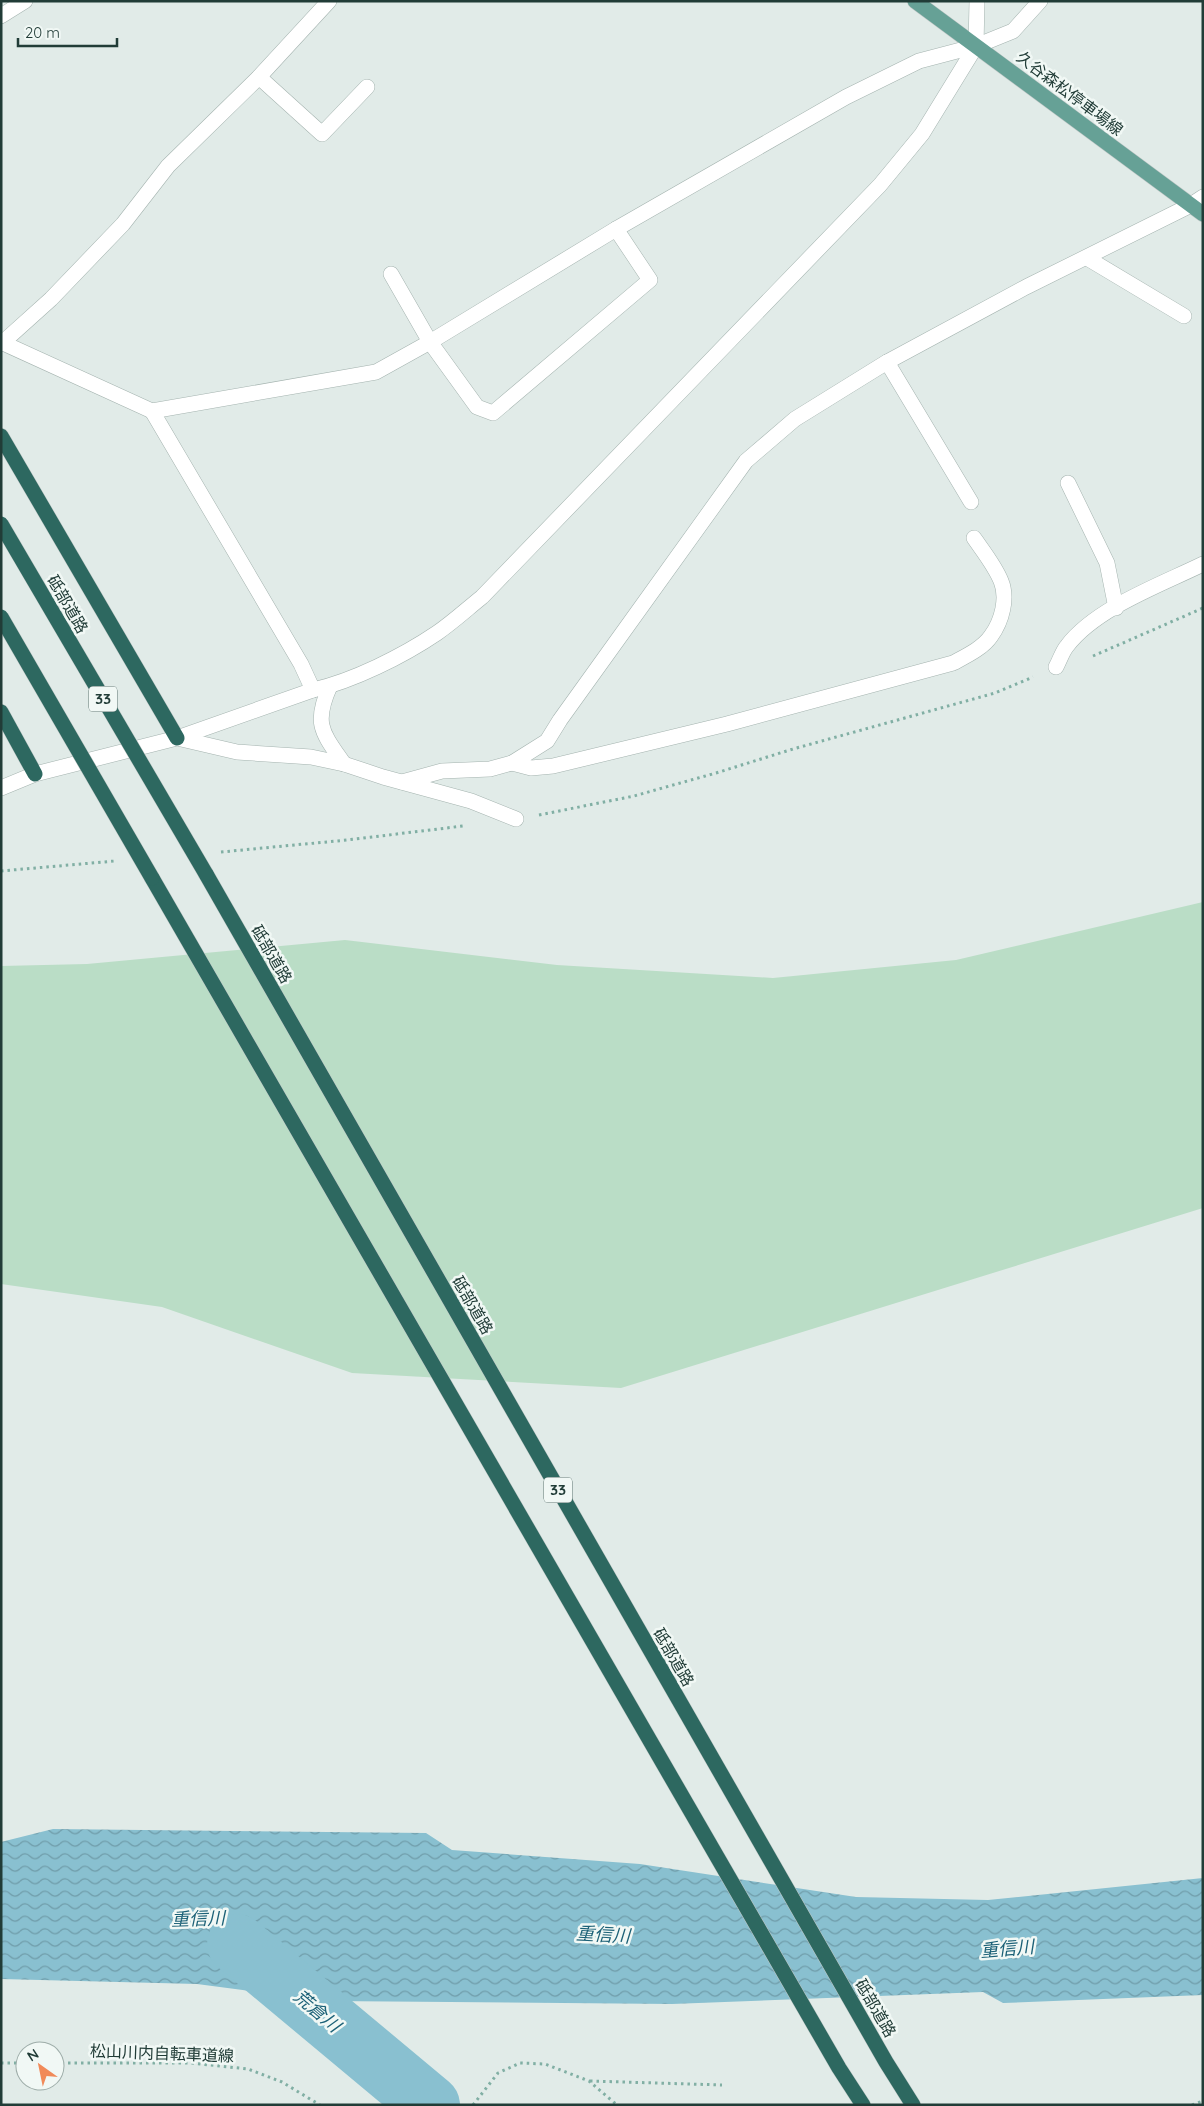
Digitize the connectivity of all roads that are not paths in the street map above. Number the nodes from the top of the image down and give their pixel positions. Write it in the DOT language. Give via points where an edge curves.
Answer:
graph roads {
  1 [pos="25,1"];
  2 [pos="328,1"];
  3 [pos="915,1"];
  4 [pos="977,1"];
  5 [pos="1040,1"];
  6 [pos="1,16"];
  7 [pos="976,46"];
  8 [pos="259,77"];
  9 [pos="367,87"];
  10 [pos="1199,205"];
  11 [pos="616,229"];
  12 [pos="1086,258"];
  13 [pos="390,274"];
  14 [pos="1184,316"];
  15 [pos="430,342"];
  16 [pos="2,343"];
  17 [pos="886,362"];
  18 [pos="152,411"];
  19 [pos="1,436"];
  20 [pos="1068,483"];
  21 [pos="971,502"];
  22 [pos="1,524"];
  23 [pos="974,538"];
  24 [pos="1203,564"];
  25 [pos="1116,608"];
  26 [pos="1,617"];
  27 [pos="1056,667"];
  28 [pos="330,686"];
  29 [pos="313,690"];
  30 [pos="1,712"];
  31 [pos="177,738"];
  32 [pos="512,763"];
  33 [pos="344,764"];
  34 [pos="35,774"];
  35 [pos="402,782"];
  36 [pos="1,788"];
  37 [pos="516,819"];
  38 [pos="839,2068"];
  39 [pos="855,2105"];
  40 [pos="863,2105"];
  41 [pos="913,2105"];
  1 -- 6 [label="street"];
  2 -- 8 [label="street"];
  3 -- 7 [label="main road, 久谷森松停車場線"];
  4 -- 7 [label="street"];
  5 -- 7 [label="street" via="1013,31"];
  7 -- 10 [label="main road, 久谷森松停車場線"];
  7 -- 11 [label="street" via="919,61 871,85"];
  7 -- 28 [label="street" via="922,134 880,185 482,597 438,633 373,669"];
  8 -- 9 [label="street" via="322,134"];
  8 -- 16 [label="street" via="168,166 123,224 52,299"];
  10 -- 12 [label="street"];
  11 -- 15 [label="street"];
  11 -- 15 [label="street" via="650,280 493,413 477,407"];
  12 -- 14 [label="street"];
  12 -- 17 [label="street"];
  13 -- 15 [label="street"];
  15 -- 18 [label="street" via="376,372"];
  16 -- 18 [label="street"];
  17 -- 21 [label="street"];
  17 -- 32 [label="street" via="795,418 746,461 547,740"];
  18 -- 29 [label="street" via="301,664"];
  19 -- 31 [label="highway"];
  20 -- 25 [label="street" via="1107,563"];
  22 -- 41 [label="highway, 砥部道路 / 33, bridge" via="206,874"];
  23 -- 32 [label="street" via="1001,580 1006,596 991,637 953,663 727,724 553,766 531,768"];
  24 -- 25 [label="street"];
  25 -- 27 [label="street" via="1080,632"];
  26 -- 38 [label="highway, bridge"];
  28 -- 29 [label="street"];
  28 -- 33 [label="street" via="320,717 322,730"];
  29 -- 31 [label="street"];
  30 -- 34 [label="highway"];
  31 -- 33 [label="street" via="237,752 311,757"];
  31 -- 34 [label="street"];
  32 -- 35 [label="street" via="490,769 442,772"];
  33 -- 35 [label="street"];
  34 -- 36 [label="street"];
  35 -- 37 [label="street" via="471,801"];
  38 -- 39 [label="highway"];
  38 -- 40 [label="highway"];
}
